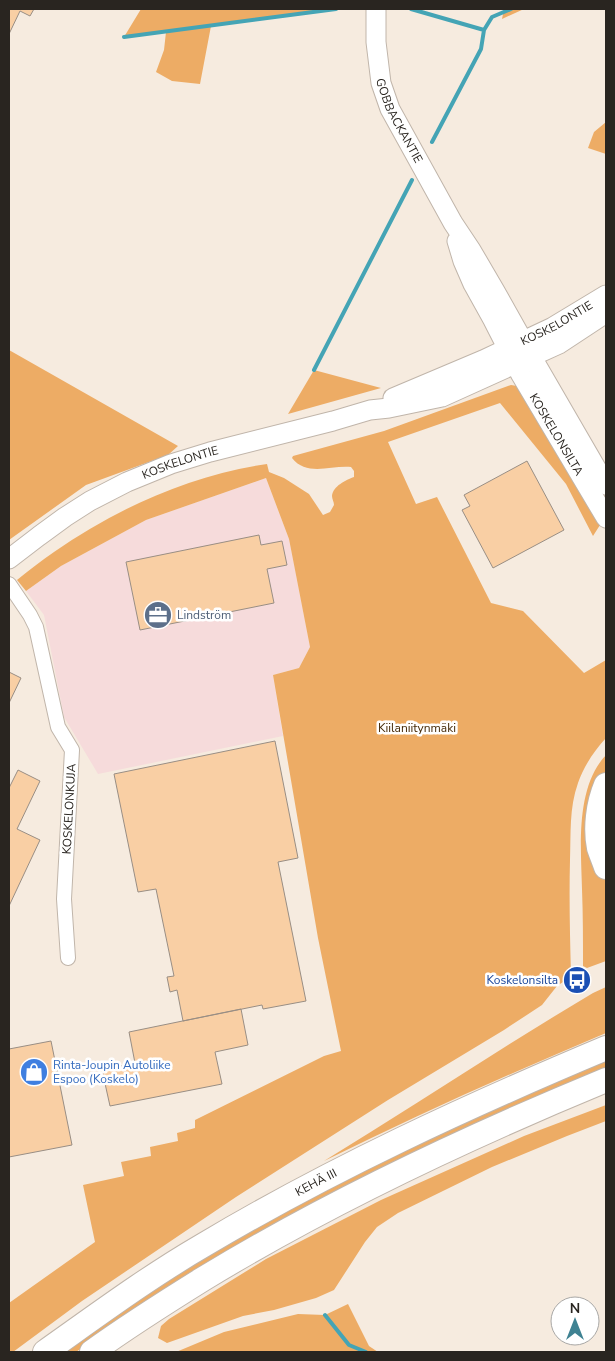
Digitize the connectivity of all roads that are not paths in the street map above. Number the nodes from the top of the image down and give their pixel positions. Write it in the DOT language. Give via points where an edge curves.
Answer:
graph roads {
  1 [pos="376,9"];
  2 [pos="606,296"];
  3 [pos="606,313"];
  4 [pos="520,353"];
  5 [pos="606,485"];
  6 [pos="606,518"];
  7 [pos="9,559"];
  8 [pos="9,584"];
  9 [pos="606,785"];
  10 [pos="606,867"];
  11 [pos="68,958"];
  12 [pos="606,1048"];
  13 [pos="606,1080"];
  14 [pos="45,1352"];
  15 [pos="92,1352"];
  1 -- 4 [label="main road, GOBBACKANTIE" via="381,83 390,109 471,250"];
  2 -- 4 [label="main road, KOSKELONTIE" via="552,327"];
  3 -- 4 [label="main road" via="558,344"];
  4 -- 5 [label="main road, KOSKELONSILTA"];
  4 -- 6 [label="main road, KOSKELONSILTA"];
  4 -- 7 [label="main road, KOSKELONTIE" via="474,364 370,410 171,464 90,501"];
  8 -- 11 [label="street, KOSKELONKUJA" via="36,627 58,727 72,750 64,899"];
  9 -- 10 [label="highway" via="600,802 598,826 599,847"];
  12 -- 14 [label="highway, KEHÄ III" via="437,1122 303,1188 201,1246"];
  13 -- 15 [label="highway" via="383,1180 308,1219 172,1298"];
}
